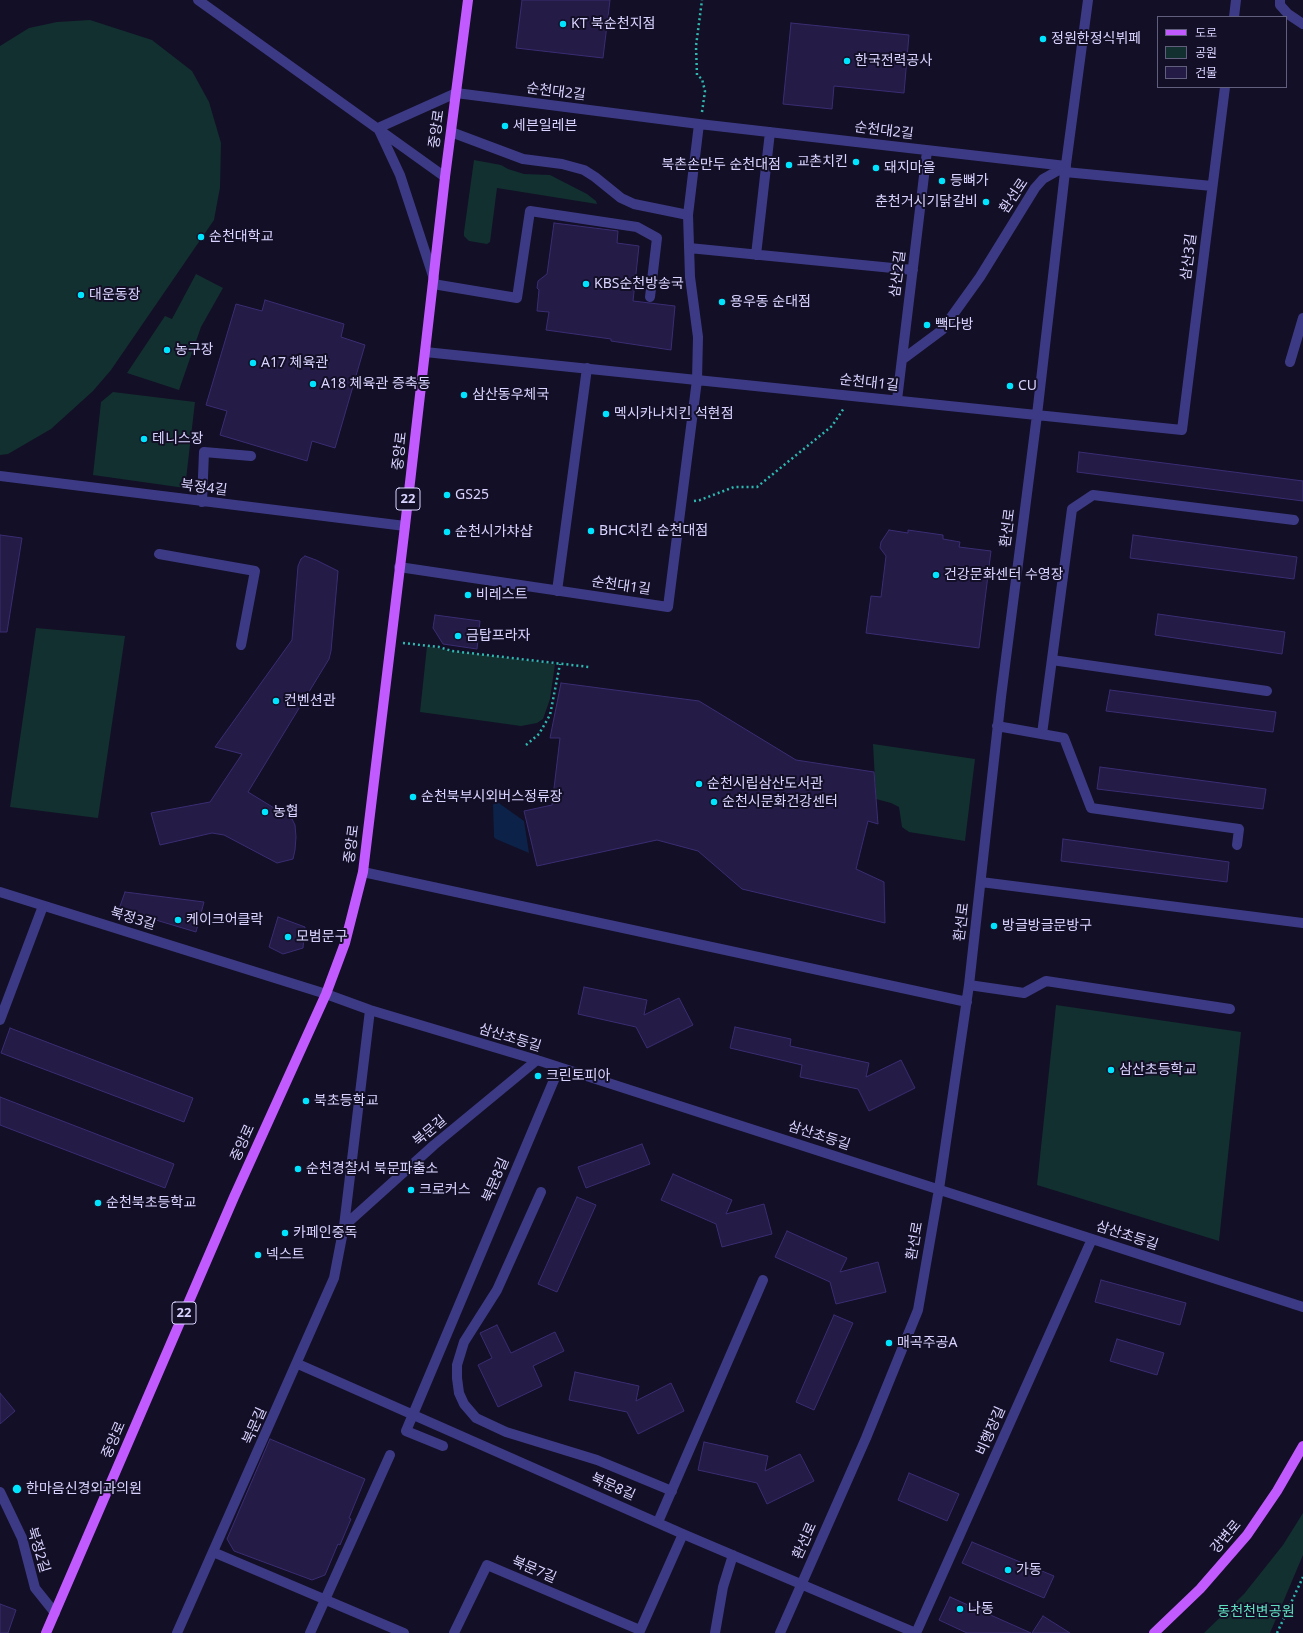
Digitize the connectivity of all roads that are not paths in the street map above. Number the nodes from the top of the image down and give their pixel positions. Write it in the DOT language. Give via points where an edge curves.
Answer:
graph roads {
  1 [pos="198,0"];
  2 [pos="468,0"];
  3 [pos="1088,0"];
  4 [pos="1236,0"];
  5 [pos="1280,0"];
  6 [pos="1234,16"];
  7 [pos="1303,24"];
  8 [pos="1225,88"];
  9 [pos="456,94"];
  10 [pos="699,124"];
  11 [pos="378,128"];
  12 [pos="451,132"];
  13 [pos="770,132"];
  14 [pos="927,151"];
  15 [pos="1066,169"];
  16 [pos="445,177"];
  17 [pos="1212,186"];
  18 [pos="688,215"];
  19 [pos="689,248"];
  20 [pos="756,255"];
  21 [pos="913,270"];
  22 [pos="434,281"];
  23 [pos="650,297"];
  24 [pos="1303,318"];
  25 [pos="425,352"];
  26 [pos="903,359"];
  27 [pos="1290,362"];
  28 [pos="586,368"];
  29 [pos="697,380"];
  30 [pos="897,400"];
  31 [pos="1037,415"];
  32 [pos="251,456"];
  33 [pos="0,476"];
  34 [pos="202,502"];
  35 [pos="1294,520"];
  36 [pos="405,526"];
  37 [pos="159,554"];
  38 [pos="399,567"];
  39 [pos="557,591"];
  40 [pos="241,645"];
  41 [pos="1052,660"];
  42 [pos="1267,691"];
  43 [pos="997,726"];
  44 [pos="1042,734"];
  45 [pos="1237,845"];
  46 [pos="363,872"];
  47 [pos="981,882"];
  48 [pos="0,892"];
  49 [pos="42,906"];
  50 [pos="1303,923"];
  51 [pos="969,985"];
  52 [pos="326,994"];
  53 [pos="966,1002"];
  54 [pos="1230,1009"];
  55 [pos="370,1010"];
  56 [pos="0,1020"];
  57 [pos="537,1060"];
  58 [pos="559,1068"];
  59 [pos="939,1189"];
  60 [pos="541,1192"];
  61 [pos="344,1226"];
  62 [pos="1092,1239"];
  63 [pos="763,1280"];
  64 [pos="1303,1307"];
  65 [pos="298,1364"];
  66 [pos="414,1414"];
  67 [pos="443,1446"];
  68 [pos="1302,1450"];
  69 [pos="390,1455"];
  70 [pos="672,1490"];
  71 [pos="0,1492"];
  72 [pos="658,1522"];
  73 [pos="684,1534"];
  74 [pos="213,1552"];
  75 [pos="733,1555"];
  76 [pos="801,1584"];
  77 [pos="325,1599"];
  78 [pos="55,1613"];
  79 [pos="639,1632"];
  80 [pos="46,1633"];
  81 [pos="178,1633"];
  82 [pos="310,1633"];
  83 [pos="404,1633"];
  84 [pos="454,1633"];
  85 [pos="715,1633"];
  86 [pos="780,1633"];
  87 [pos="916,1633"];
  88 [pos="1154,1633"];
  1 -- 11 [label="street"];
  2 -- 9 [label="main road, 중앙로 / 22"];
  3 -- 15 [label="street, 환선로"];
  4 -- 6 [label="street"];
  5 -- 7 [label="street" via="1280,5 1288,14"];
  8 -- 17 [label="street, 삼산3길"];
  9 -- 10 [label="street, 순천대2길"];
  9 -- 11 [label="street"];
  9 -- 12 [label="main road, 중앙로 / 22"];
  10 -- 13 [label="street, 순천대2길"];
  10 -- 18 [label="street"];
  11 -- 16 [label="street"];
  11 -- 22 [label="street" via="400,175"];
  12 -- 16 [label="main road, 중앙로 / 22"];
  12 -- 18 [label="street" via="523,159 562,164 584,170 621,198 634,204"];
  13 -- 14 [label="street, 순천대2길"];
  13 -- 20 [label="street"];
  14 -- 15 [label="street, 순천대2길"];
  14 -- 21 [label="street, 삼산2길"];
  15 -- 17 [label="street"];
  15 -- 26 [label="street, 환선로" via="1043,179 1035,188 980,277 942,330"];
  15 -- 31 [label="street, 환선로"];
  16 -- 22 [label="main road, 중앙로 / 22"];
  17 -- 31 [label="street, 삼산3길" via="1182,430"];
  18 -- 19 [label="street"];
  19 -- 20 [label="street"];
  19 -- 29 [label="street" via="698,337"];
  20 -- 21 [label="street"];
  21 -- 26 [label="street, 삼산2길"];
  22 -- 23 [label="street" via="517,298 530,211 637,227 657,238"];
  22 -- 25 [label="main road, 중앙로 / 22"];
  24 -- 27 [label="street"];
  25 -- 28 [label="street, 순천대1길"];
  25 -- 36 [label="main road, 중앙로 / 22"];
  26 -- 30 [label="street, 삼산2길"];
  28 -- 29 [label="street, 순천대1길"];
  28 -- 39 [label="street"];
  29 -- 30 [label="street, 순천대1길"];
  29 -- 39 [label="street, 순천대1길" via="668,607"];
  30 -- 31 [label="street, 순천대1길"];
  31 -- 43 [label="street, 환선로"];
  32 -- 34 [label="street" via="204,452"];
  33 -- 34 [label="street, 북정4길"];
  34 -- 36 [label="street, 북정4길"];
  35 -- 41 [label="street" via="1093,495 1072,509"];
  36 -- 38 [label="main road, 중앙로 / 22"];
  37 -- 40 [label="street" via="255,571"];
  38 -- 39 [label="street, 순천대1길"];
  38 -- 46 [label="main road, 중앙로 / 22"];
  41 -- 42 [label="street"];
  41 -- 44 [label="street"];
  43 -- 44 [label="street"];
  43 -- 47 [label="street, 환선로"];
  44 -- 45 [label="street" via="1064,738 1091,808 1239,829"];
  46 -- 52 [label="main road, 중앙로 / 22" via="345,943"];
  46 -- 53 [label="street"];
  47 -- 50 [label="street"];
  47 -- 51 [label="street, 환선로"];
  48 -- 49 [label="street, 북정3길"];
  49 -- 52 [label="street, 북정3길"];
  49 -- 56 [label="street"];
  51 -- 53 [label="street, 환선로"];
  51 -- 54 [label="street" via="1024,993 1046,981"];
  52 -- 55 [label="street, 삼산초등길"];
  52 -- 78 [label="main road, 중앙로 / 22" via="234,1197"];
  53 -- 59 [label="street, 환선로"];
  55 -- 57 [label="street, 삼산초등길"];
  55 -- 61 [label="street, 북문길"];
  57 -- 58 [label="street, 삼산초등길"];
  57 -- 61 [label="street, 북문길" via="434,1145"];
  58 -- 59 [label="street, 삼산초등길"];
  58 -- 66 [label="street, 북문8길"];
  59 -- 62 [label="street, 삼산초등길"];
  59 -- 76 [label="street, 환선로" via="918,1310 869,1431"];
  60 -- 70 [label="street" via="497,1290 464,1342 457,1365 459,1393 464,1404 476,1418 506,1432 597,1460"];
  61 -- 65 [label="street, 북문길" via="334,1278"];
  62 -- 64 [label="street, 삼산초등길"];
  62 -- 87 [label="street, 비행장길"];
  63 -- 70 [label="street"];
  65 -- 66 [label="street, 북문8길"];
  65 -- 74 [label="street, 북문길"];
  66 -- 67 [label="street" via="406,1431"];
  66 -- 72 [label="street, 북문8길"];
  68 -- 88 [label="main road, 강변로" via="1247,1535 1200,1589"];
  69 -- 77 [label="street"];
  70 -- 72 [label="street"];
  71 -- 78 [label="street, 북정2길" via="22,1538 35,1588"];
  72 -- 73 [label="street, 북문8길"];
  73 -- 75 [label="street, 북문8길"];
  73 -- 79 [label="street, 북문7길"];
  74 -- 77 [label="street"];
  74 -- 81 [label="street, 북문길"];
  75 -- 76 [label="street, 북문8길"];
  75 -- 85 [label="street" via="723,1587"];
  76 -- 86 [label="street, 환선로"];
  76 -- 87 [label="street"];
  77 -- 82 [label="street"];
  77 -- 83 [label="street"];
  78 -- 80 [label="main road, 중앙로 / 22"];
  79 -- 84 [label="street, 북문7길" via="487,1565"];
}
